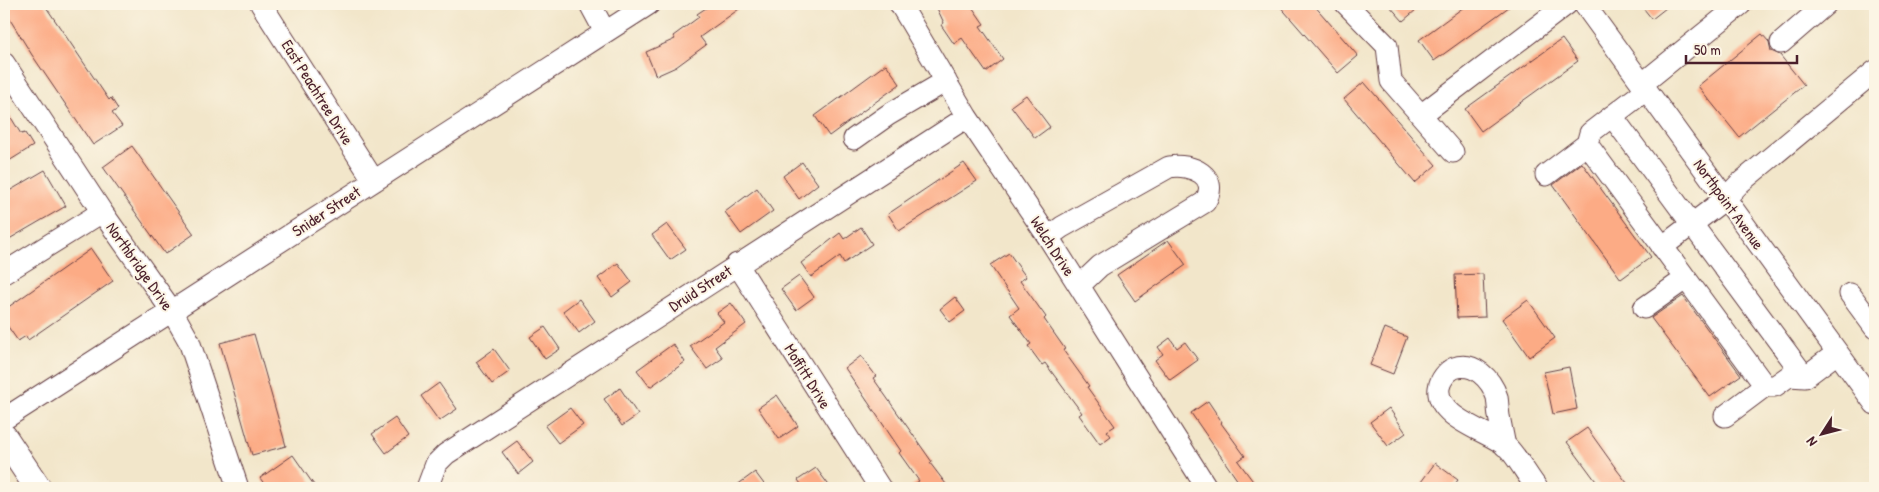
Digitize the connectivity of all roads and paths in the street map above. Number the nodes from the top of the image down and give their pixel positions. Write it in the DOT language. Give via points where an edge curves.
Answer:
graph roads {
  1 [pos="261,4"];
  2 [pos="590,4"];
  3 [pos="649,4"];
  4 [pos="900,4"];
  5 [pos="1346,4"];
  6 [pos="1567,4"];
  7 [pos="1741,4"];
  8 [pos="1826,4"];
  9 [pos="1591,6"];
  10 [pos="605,32"];
  11 [pos="1781,43"];
  12 [pos="4,63"];
  13 [pos="1875,71"];
  14 [pos="946,81"];
  15 [pos="1644,87"];
  16 [pos="1421,115"];
  17 [pos="1612,116"];
  18 [pos="966,117"];
  19 [pos="854,139"];
  20 [pos="1587,144"];
  21 [pos="1454,152"];
  22 [pos="1546,175"];
  23 [pos="374,181"];
  24 [pos="1725,199"];
  25 [pos="102,212"];
  26 [pos="1692,225"];
  27 [pos="1048,237"];
  28 [pos="1662,247"];
  29 [pos="737,264"];
  30 [pos="4,274"];
  31 [pos="1685,279"];
  32 [pos="1079,286"];
  33 [pos="1850,294"];
  34 [pos="1644,308"];
  35 [pos="172,311"];
  36 [pos="1875,328"];
  37 [pos="1837,352"];
  38 [pos="1805,377"];
  39 [pos="1765,386"];
  40 [pos="1874,401"];
  41 [pos="1725,416"];
  42 [pos="4,419"];
  43 [pos="4,437"];
  44 [pos="1505,446"];
  45 [pos="38,488"];
  46 [pos="238,488"];
  47 [pos="427,488"];
  48 [pos="880,488"];
  49 [pos="1207,488"];
  50 [pos="1537,488"];
  1 -- 23 [label="street, East Peachtree Drive"];
  2 -- 10 [label="street"];
  3 -- 10 [label="street, Snider Street"];
  4 -- 14 [label="street, Welch Drive"];
  5 -- 16 [label="street" via="1387,46 1391,81"];
  6 -- 16 [label="street"];
  7 -- 15 [label="street"];
  8 -- 11 [label="street"];
  9 -- 15 [label="street, Northpoint Avenue"];
  10 -- 23 [label="street, Snider Street"];
  12 -- 25 [label="street, Northbridge Drive"];
  13 -- 24 [label="street"];
  14 -- 18 [label="street, Welch Drive"];
  14 -- 19 [label="street"];
  15 -- 17 [label="street"];
  15 -- 24 [label="street, Northpoint Avenue"];
  16 -- 21 [label="street"];
  17 -- 20 [label="street" via="1590,133"];
  17 -- 26 [label="street"];
  18 -- 27 [label="street, Welch Drive"];
  18 -- 29 [label="street, Druid Street"];
  20 -- 22 [label="street"];
  20 -- 28 [label="street"];
  23 -- 35 [label="street, Snider Street"];
  24 -- 26 [label="street"];
  24 -- 37 [label="street, Northpoint Avenue"];
  25 -- 30 [label="street"];
  25 -- 35 [label="street, Northbridge Drive"];
  26 -- 28 [label="street"];
  26 -- 38 [label="street"];
  27 -- 32 [label="street, Welch Drive"];
  27 -- 32 [label="street" via="1169,167 1195,168 1208,180 1206,202 1100,266"];
  28 -- 31 [label="street"];
  29 -- 47 [label="street, Druid Street" via="446,454 436,464"];
  29 -- 48 [label="street, Moffitt Drive"];
  31 -- 34 [label="street"];
  31 -- 39 [label="street"];
  32 -- 49 [label="street, Welch Drive"];
  33 -- 36 [label="street"];
  35 -- 42 [label="street, Snider Street"];
  35 -- 46 [label="street, Northbridge Drive" via="188,341"];
  37 -- 38 [label="street"];
  37 -- 40 [label="street, Northpoint Avenue"];
  38 -- 39 [label="street" via="1789,376 1775,386"];
  39 -- 41 [label="street"];
  43 -- 45 [label="main road"];
  44 -- 50 [label="street"];
}
